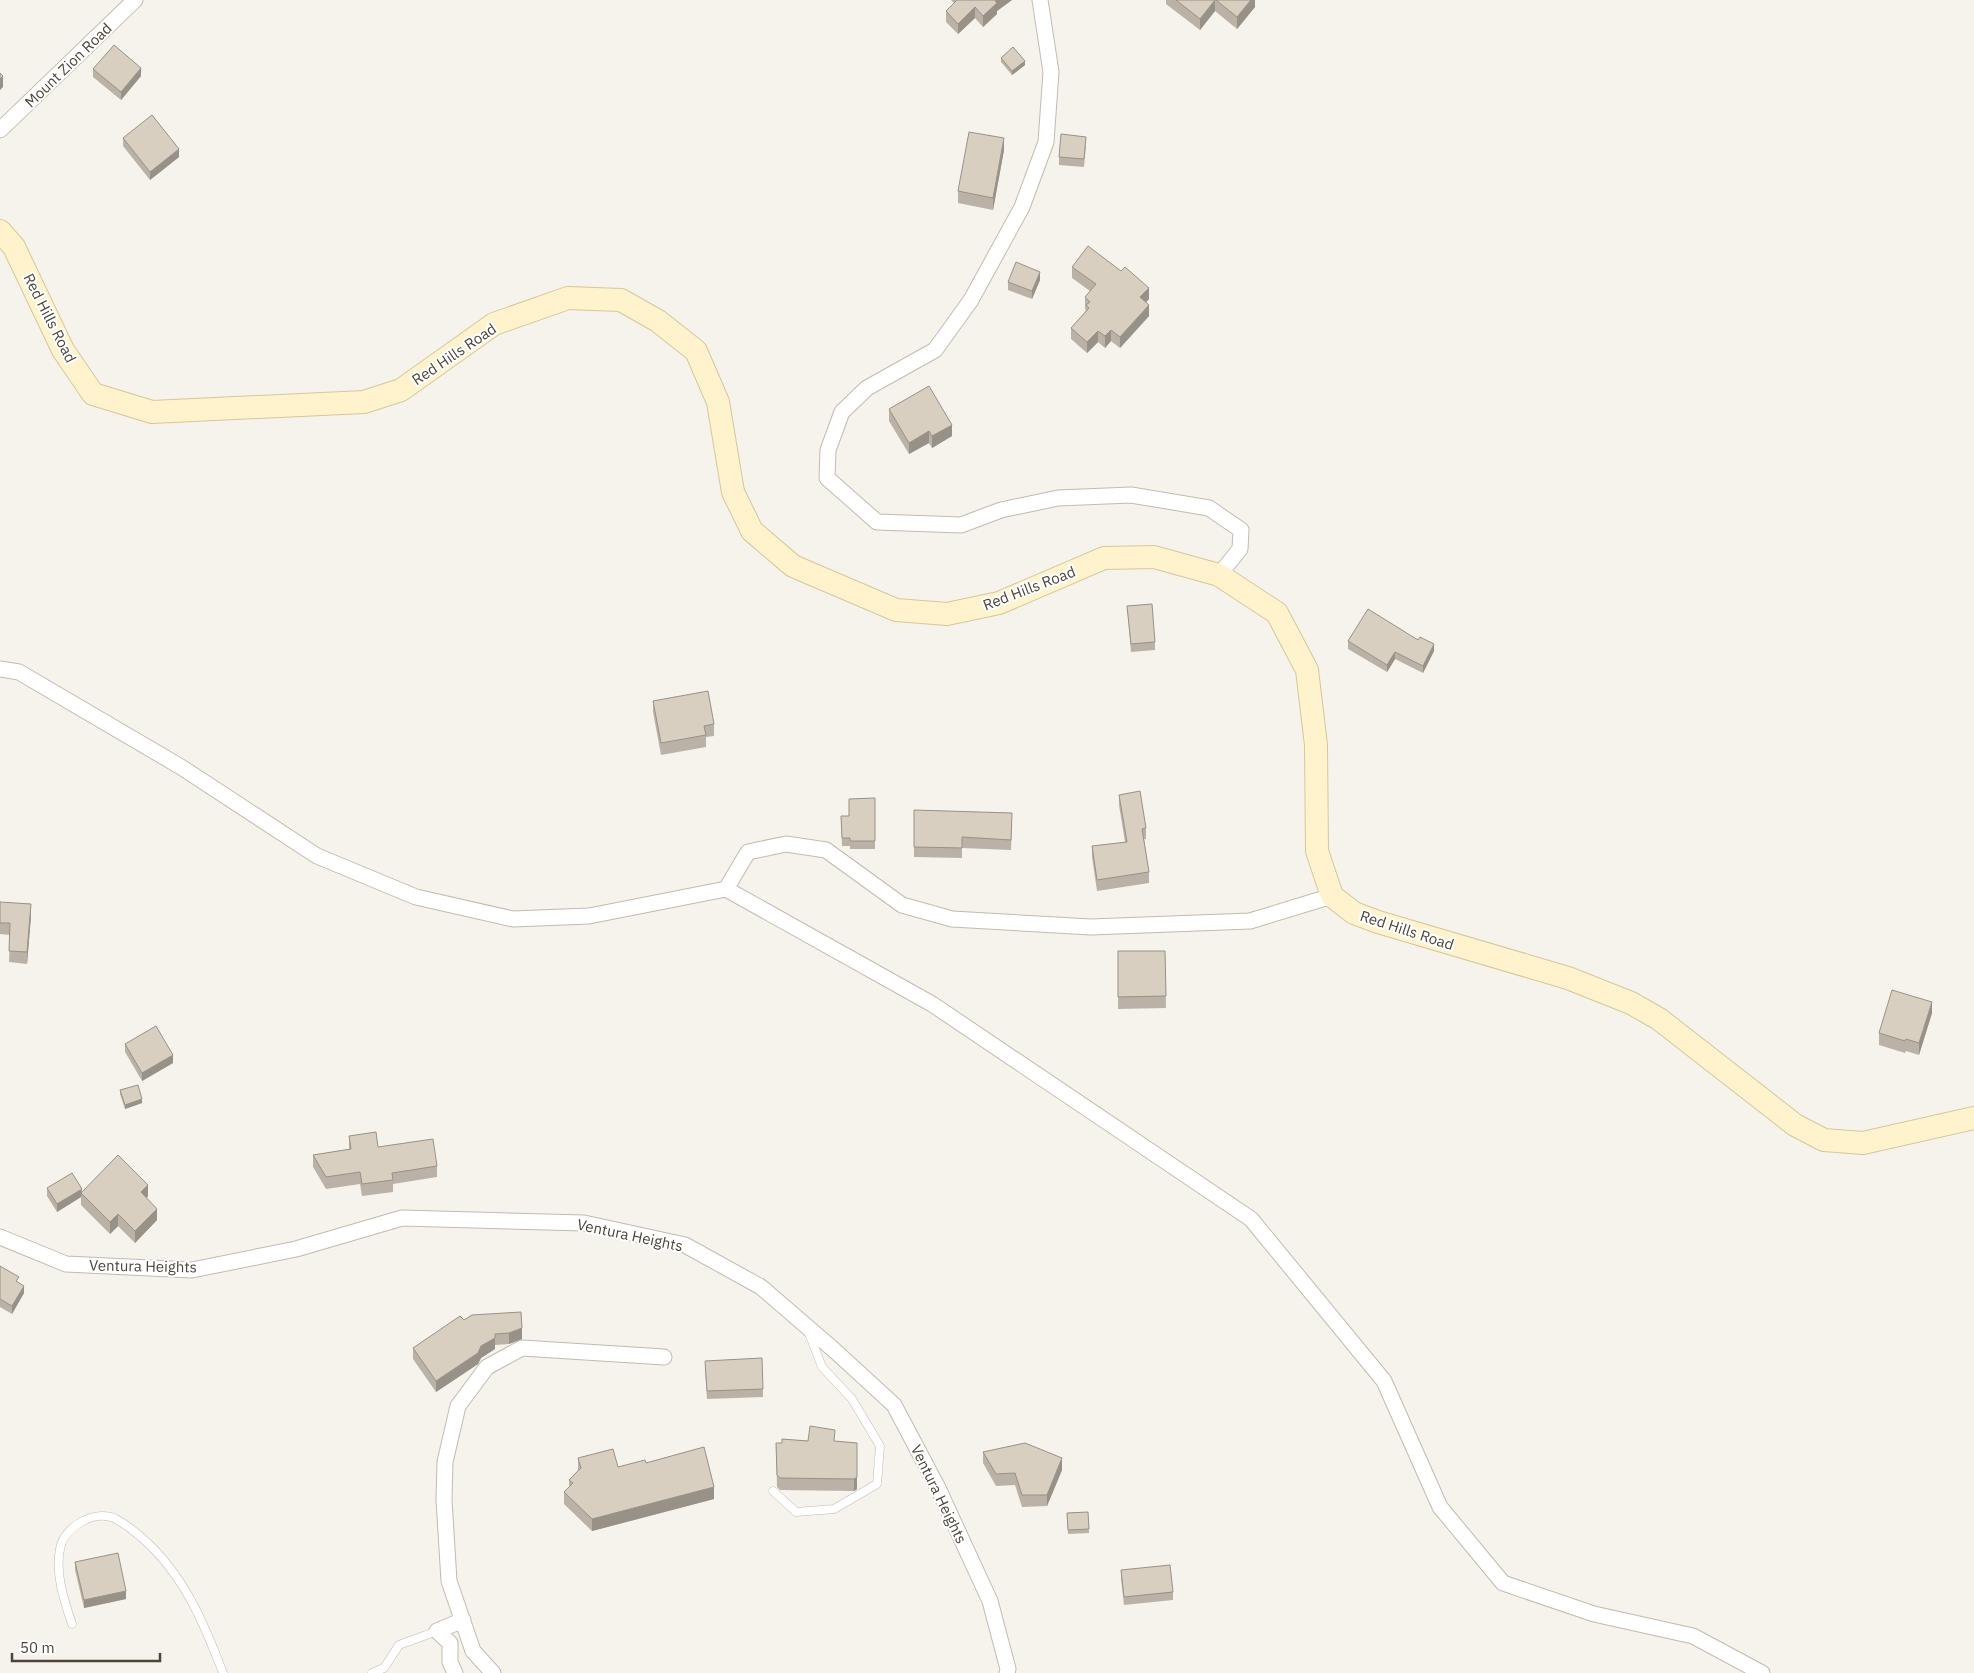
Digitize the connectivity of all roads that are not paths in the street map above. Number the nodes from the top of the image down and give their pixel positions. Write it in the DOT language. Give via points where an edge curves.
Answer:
graph roads {
  1 [pos="135,0"];
  2 [pos="1040,0"];
  3 [pos="0,130"];
  4 [pos="0,231"];
  5 [pos="1219,575"];
  6 [pos="0,668"];
  7 [pos="726,889"];
  8 [pos="1332,896"];
  9 [pos="1974,1118"];
  10 [pos="0,1237"];
  11 [pos="807,1327"];
  12 [pos="664,1357"];
  13 [pos="773,1490"];
  14 [pos="463,1620"];
  15 [pos="72,1624"];
  16 [pos="437,1631"];
  17 [pos="223,1673"];
  18 [pos="372,1673"];
  19 [pos="454,1673"];
  20 [pos="493,1673"];
  21 [pos="1006,1673"];
  22 [pos="1762,1673"];
  1 -- 3 [label="street, Mount Zion Road"];
  2 -- 5 [label="street" via="1051,72 1046,142 1022,206 971,300 935,350 867,388 842,412 828,450 827,478 877,522 961,525 1002,510 1058,498 1131,495 1209,508 1241,530 1240,549"];
  4 -- 5 [label="main road, Red Hills Road" via="14,247 63,350 93,394 152,412 364,402 401,390 494,324 568,298 621,300 658,321 696,352 718,402 733,492 752,531 793,566 896,610 947,614 999,603 1104,558 1154,557"];
  5 -- 8 [label="main road, Red Hills Road" via="1277,613 1307,670 1316,745 1317,851"];
  6 -- 7 [label="street" via="19,672 181,767 317,856 416,897 514,919 589,916"];
  7 -- 8 [label="street" via="748,852 786,844 826,850 902,905 952,919 1092,927 1250,921"];
  7 -- 22 [label="street" via="932,1004 1251,1219 1384,1381 1440,1507 1503,1583 1594,1614 1693,1636"];
  8 -- 9 [label="main road, Red Hills Road" via="1354,913 1378,922 1568,978 1631,1003 1659,1019 1795,1125 1824,1140 1863,1143"];
  10 -- 11 [label="street, Ventura Heights" via="66,1264 192,1270 296,1249 402,1218 584,1223 685,1245 761,1287"];
  11 -- 13 [label="lane" via="822,1367 852,1399 880,1446 877,1484 834,1509 796,1512"];
  11 -- 21 [label="street, Ventura Heights" via="894,1405 938,1488 990,1601 1008,1669"];
  12 -- 14 [label="street" via="522,1348 487,1367 458,1406 445,1462 449,1581"];
  14 -- 16 [label="street"];
  14 -- 20 [label="street" via="473,1650"];
  15 -- 17 [label="lane" via="62,1594 60,1548 67,1533 80,1522 101,1516 116,1519 142,1538 181,1580"];
  16 -- 18 [label="lane" via="399,1645 384,1668"];
  16 -- 19 [label="street" via="450,1643 450,1662"];
}
